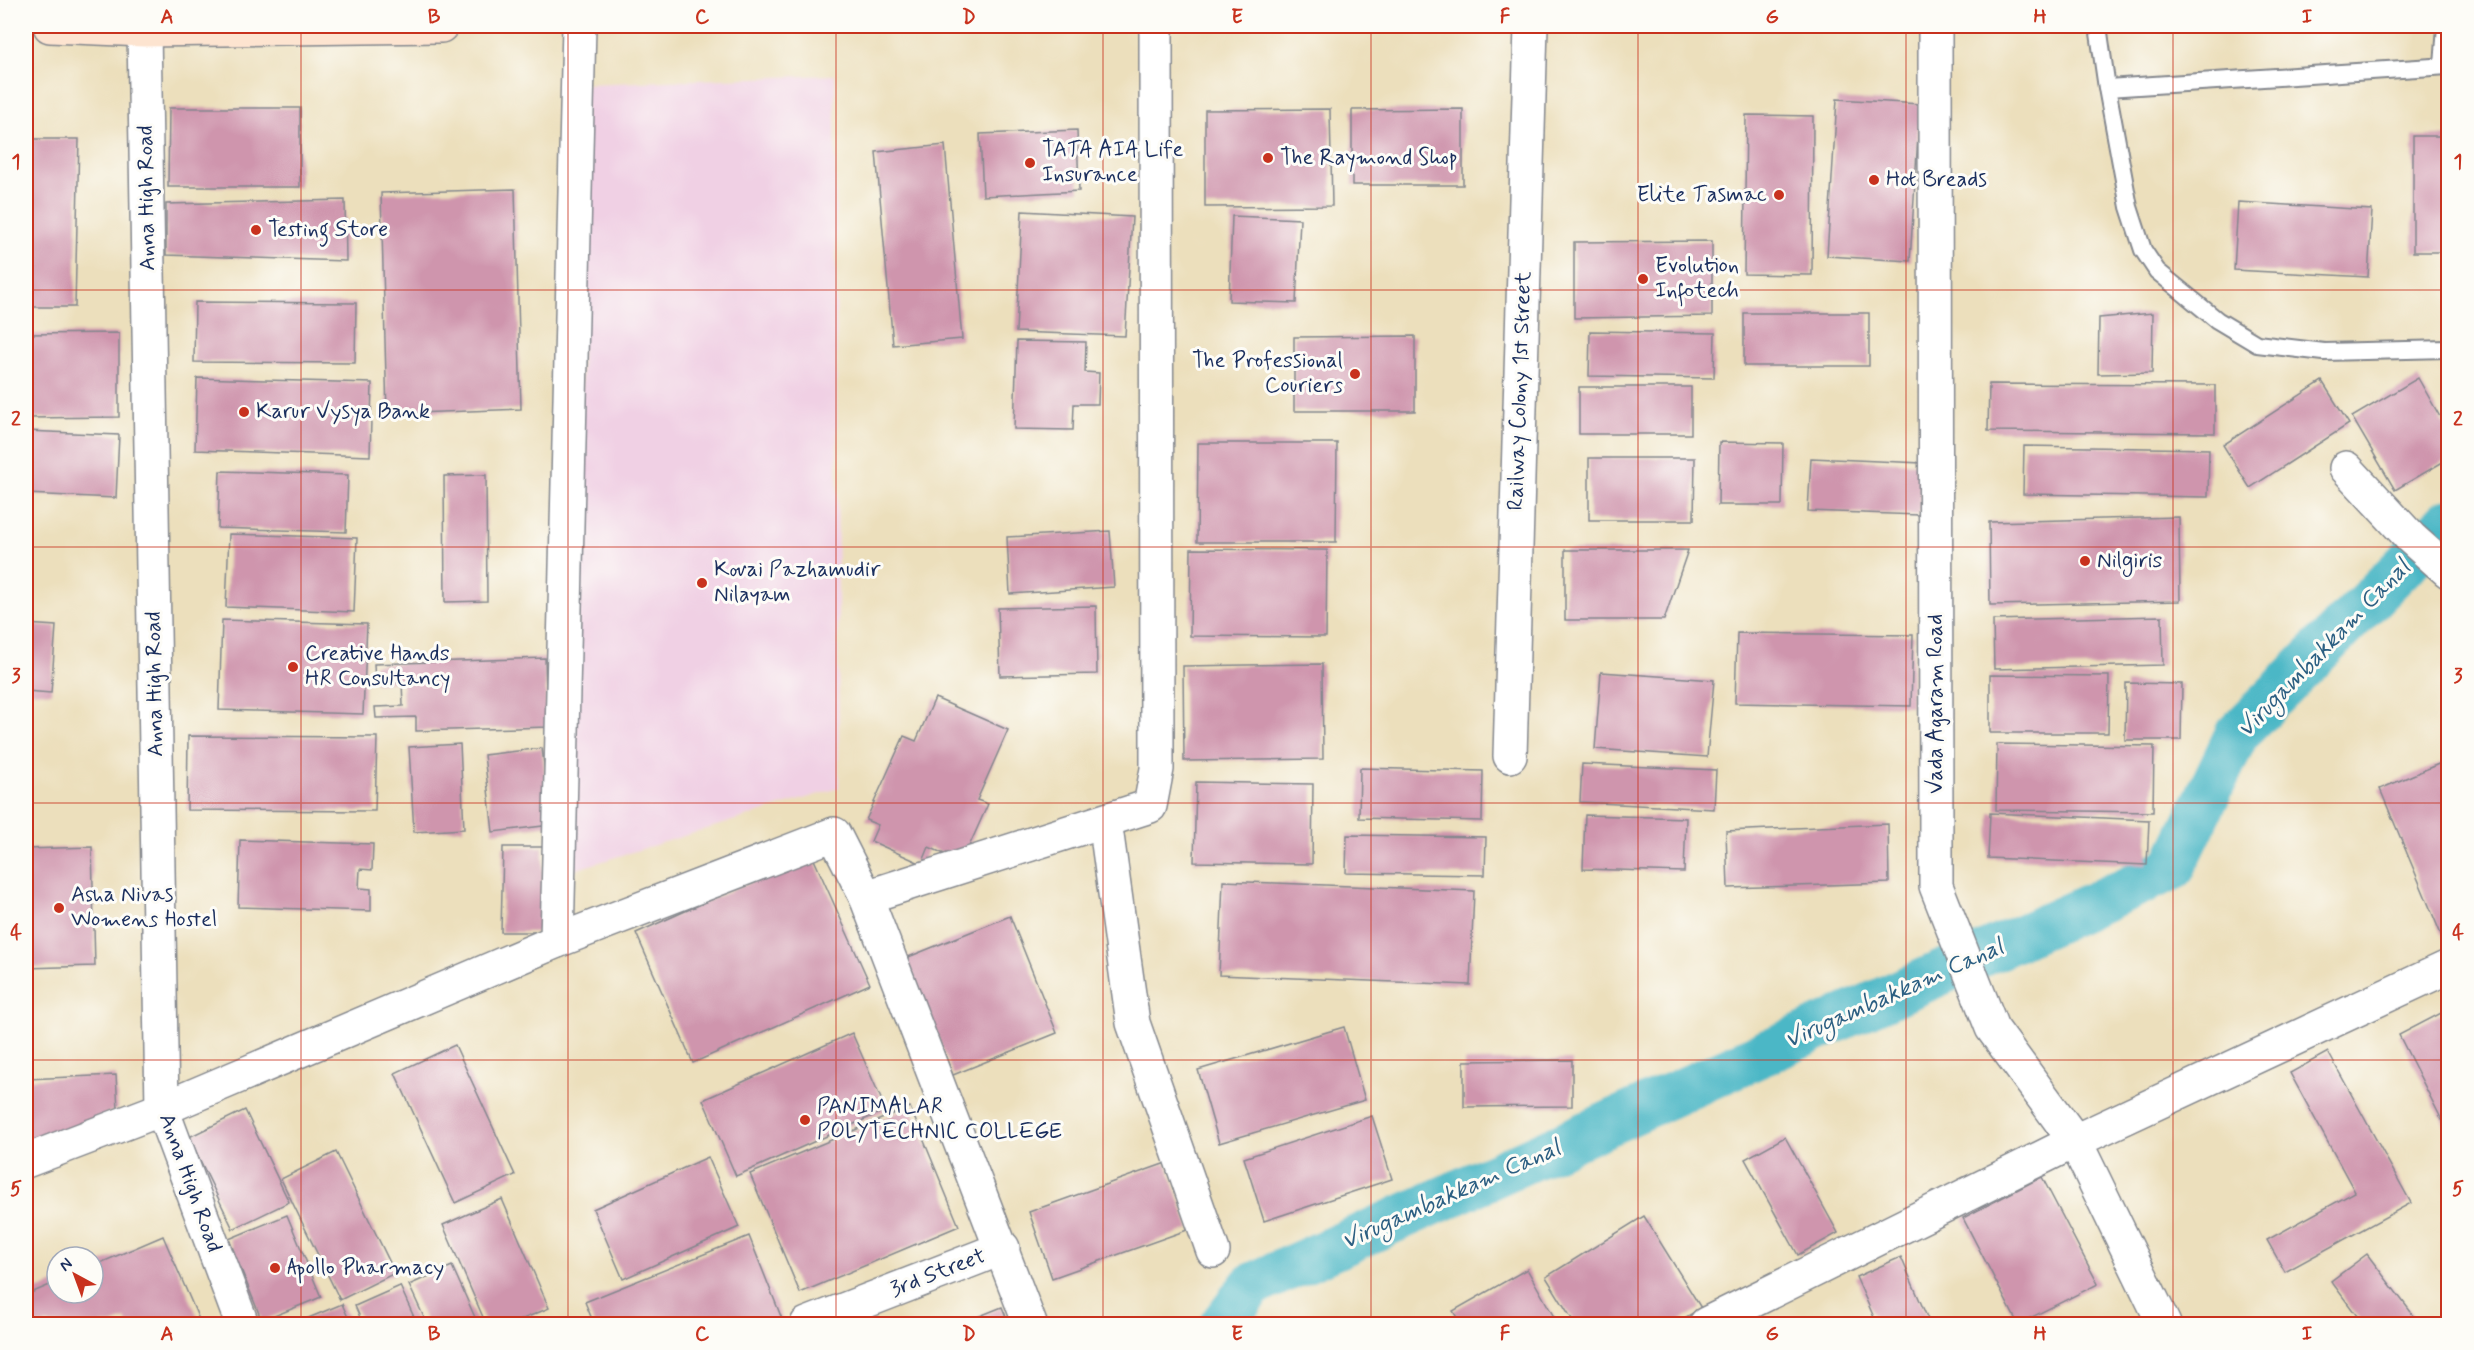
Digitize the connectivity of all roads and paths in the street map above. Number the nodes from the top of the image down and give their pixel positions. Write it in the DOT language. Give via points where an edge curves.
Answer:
graph roads {
  1 [pos="50,26"];
  2 [pos="64,26"];
  3 [pos="441,26"];
  4 [pos="579,26"];
  5 [pos="1155,26"];
  6 [pos="1530,26"];
  7 [pos="1935,26"];
  8 [pos="2098,26"];
  9 [pos="2446,26"];
  10 [pos="144,30"];
  11 [pos="2446,66"];
  12 [pos="2108,88"];
  13 [pos="2448,349"];
  14 [pos="2346,468"];
  15 [pos="2448,571"];
  16 [pos="1510,756"];
  17 [pos="1105,821"];
  18 [pos="866,897"];
  19 [pos="557,941"];
  20 [pos="2448,968"];
  21 [pos="162,1109"];
  22 [pos="2075,1141"];
  23 [pos="26,1161"];
  24 [pos="1003,1248"];
  25 [pos="1214,1251"];
  26 [pos="242,1324"];
  27 [pos="807,1324"];
  28 [pos="1030,1324"];
  29 [pos="1707,1324"];
  30 [pos="2164,1324"];
  1 -- 2 [label="main road"];
  2 -- 10 [label="main road"];
  3 -- 10 [label="main road"];
  4 -- 19 [label="street"];
  5 -- 17 [label="street" via="1157,769 1149,806"];
  6 -- 16 [label="street, Railway Colony 1st Street"];
  7 -- 22 [label="street, Vada Agaram Road" via="1936,886 1992,1028"];
  8 -- 12 [label="lane"];
  9 -- 11 [label="lane"];
  10 -- 21 [label="street, Anna High Road" via="156,285"];
  11 -- 12 [label="lane"];
  12 -- 13 [label="lane" via="2128,207 2143,250 2157,271 2217,320 2257,344 2324,352"];
  14 -- 15 [label="street" via="2411,538"];
  17 -- 18 [label="street"];
  17 -- 25 [label="street" via="1133,1023"];
  18 -- 19 [label="street" via="834,834"];
  18 -- 24 [label="street"];
  19 -- 21 [label="street"];
  20 -- 22 [label="street"];
  21 -- 23 [label="street"];
  21 -- 26 [label="street, Anna High Road"];
  22 -- 29 [label="street"];
  22 -- 30 [label="street, Vada Agaram Road"];
  24 -- 27 [label="street, 3rd Street"];
  24 -- 28 [label="street"];
}
